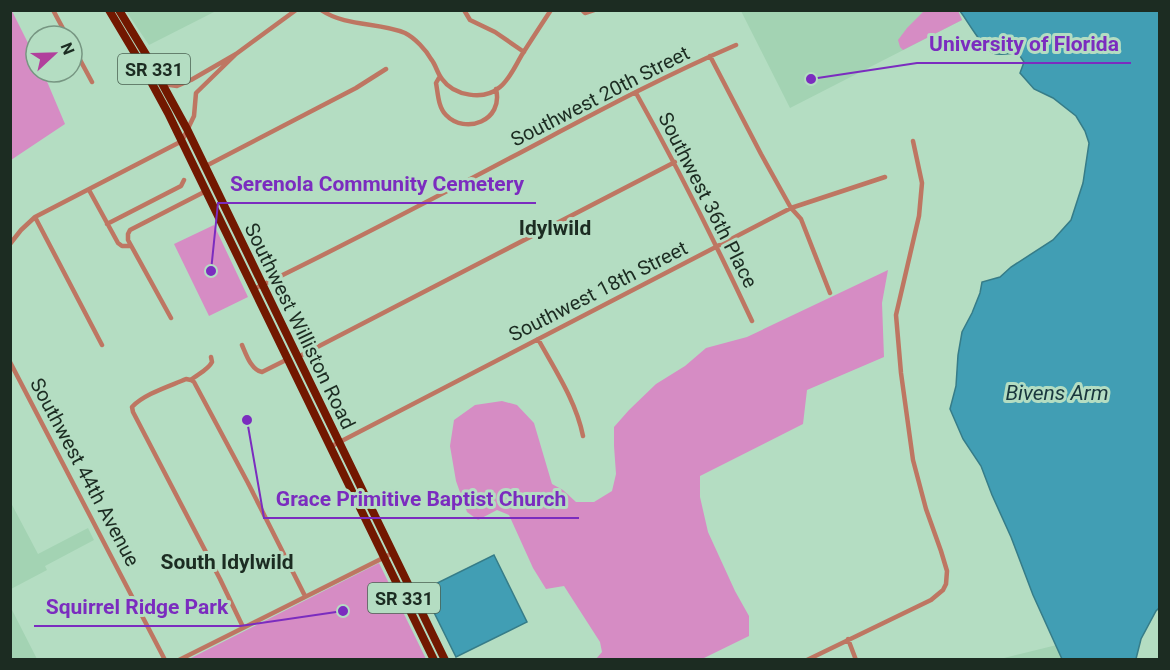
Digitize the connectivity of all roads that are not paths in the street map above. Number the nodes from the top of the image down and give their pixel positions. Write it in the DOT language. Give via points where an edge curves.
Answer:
graph roads {
  1 [pos="53,10"];
  2 [pos="109,10"];
  3 [pos="119,10"];
  4 [pos="296,10"];
  5 [pos="321,10"];
  6 [pos="464,10"];
  7 [pos="551,10"];
  8 [pos="582,10"];
  9 [pos="594,10"];
  10 [pos="61,24"];
  11 [pos="736,45"];
  12 [pos="524,52"];
  13 [pos="236,54"];
  14 [pos="710,56"];
  15 [pos="84,67"];
  16 [pos="386,69"];
  17 [pos="440,76"];
  18 [pos="92,82"];
  19 [pos="163,84"];
  20 [pos="496,89"];
  21 [pos="636,93"];
  22 [pos="187,129"];
  23 [pos="182,141"];
  24 [pos="913,141"];
  25 [pos="675,162"];
  26 [pos="204,167"];
  27 [pos="885,177"];
  28 [pos="184,180"];
  29 [pos="89,190"];
  30 [pos="206,191"];
  31 [pos="790,208"];
  32 [pos="35,217"];
  33 [pos="107,224"];
  34 [pos="10,230"];
  35 [pos="15,238"];
  36 [pos="10,244"];
  37 [pos="131,246"];
  38 [pos="717,246"];
  39 [pos="262,285"];
  40 [pos="254,289"];
  41 [pos="830,293"];
  42 [pos="171,318"];
  43 [pos="752,321"];
  44 [pos="538,339"];
  45 [pos="102,345"];
  46 [pos="242,345"];
  47 [pos="211,357"];
  48 [pos="298,357"];
  49 [pos="288,359"];
  50 [pos="10,362"];
  51 [pos="12,371"];
  52 [pos="191,380"];
  53 [pos="583,436"];
  54 [pos="339,442"];
  55 [pos="330,447"];
  56 [pos="393,553"];
  57 [pos="384,557"];
  58 [pos="305,596"];
  59 [pos="243,627"];
  60 [pos="848,639"];
  61 [pos="165,660"];
  62 [pos="179,660"];
  63 [pos="434,660"];
  64 [pos="445,660"];
  65 [pos="807,660"];
  66 [pos="856,660"];
  1 -- 10 [label="street"];
  2 -- 23 [label="highway, Southwest Williston Road / SR 331"];
  3 -- 19 [label="highway, Southwest Williston Road / SR 331"];
  4 -- 13 [label="street"];
  5 -- 17 [label="street" via="348,21 406,34 422,46"];
  6 -- 12 [label="street" via="470,20"];
  7 -- 12 [label="street"];
  8 -- 9 [label="street"];
  11 -- 14 [label="street, Southwest 20th Street"];
  12 -- 20 [label="street"];
  13 -- 19 [label="street" via="182,84"];
  13 -- 22 [label="street" via="196,93 194,116"];
  14 -- 21 [label="street, Southwest 20th Street"];
  14 -- 31 [label="street"];
  15 -- 18 [label="street"];
  16 -- 26 [label="street"];
  17 -- 20 [label="street" via="453,90 467,96"];
  17 -- 20 [label="street" via="436,83 444,114 464,123 480,123 493,113"];
  19 -- 22 [label="highway, Southwest Williston Road / SR 331"];
  21 -- 25 [label="street, Southwest 36th Place"];
  21 -- 39 [label="street, Southwest 20th Street"];
  22 -- 23 [label="street"];
  22 -- 26 [label="highway, Southwest Williston Road / SR 331"];
  23 -- 29 [label="street"];
  23 -- 30 [label="highway, Southwest Williston Road / SR 331"];
  24 -- 60 [label="street" via="922,183 919,216 896,315 914,460 947,571 946,584 931,600"];
  25 -- 38 [label="street, Southwest 36th Place"];
  25 -- 48 [label="street"];
  26 -- 39 [label="highway, Southwest Williston Road / SR 331"];
  27 -- 31 [label="street, Southwest 18th Street"];
  28 -- 33 [label="street" via="181,186"];
  29 -- 32 [label="street"];
  29 -- 33 [label="street"];
  30 -- 37 [label="street" via="130,230"];
  30 -- 40 [label="highway, Southwest Williston Road / SR 331"];
  31 -- 38 [label="street, Southwest 18th Street"];
  31 -- 41 [label="street" via="801,219"];
  32 -- 35 [label="street"];
  32 -- 45 [label="street"];
  33 -- 37 [label="street" via="118,243"];
  34 -- 35 [label="street"];
  35 -- 36 [label="street"];
  37 -- 42 [label="street"];
  38 -- 43 [label="street, Southwest 36th Place"];
  38 -- 44 [label="street, Southwest 18th Street"];
  39 -- 40 [label="street, Southwest 20th Street"];
  39 -- 48 [label="highway, Southwest Williston Road / SR 331"];
  40 -- 49 [label="highway, Southwest Williston Road / SR 331"];
  44 -- 53 [label="street" via="573,403"];
  44 -- 54 [label="street, Southwest 18th Street"];
  46 -- 49 [label="street" via="258,371"];
  47 -- 52 [label="street" via="211,366"];
  48 -- 54 [label="highway, Southwest Williston Road / SR 331"];
  49 -- 55 [label="highway, Southwest Williston Road / SR 331"];
  50 -- 51 [label="street, Southwest 44th Avenue"];
  51 -- 61 [label="street, Southwest 44th Avenue"];
  52 -- 58 [label="street"];
  52 -- 59 [label="street" via="154,393 136,403 133,412"];
  54 -- 55 [label="street, Southwest 18th Street"];
  54 -- 56 [label="highway, Southwest Williston Road / SR 331"];
  55 -- 57 [label="highway, Southwest Williston Road / SR 331"];
  56 -- 57 [label="street"];
  56 -- 64 [label="highway, Southwest Williston Road / SR 331"];
  57 -- 58 [label="street"];
  57 -- 63 [label="highway, Southwest Williston Road / SR 331"];
  58 -- 59 [label="street"];
  59 -- 62 [label="street"];
  60 -- 65 [label="street"];
  60 -- 66 [label="street"];
}
